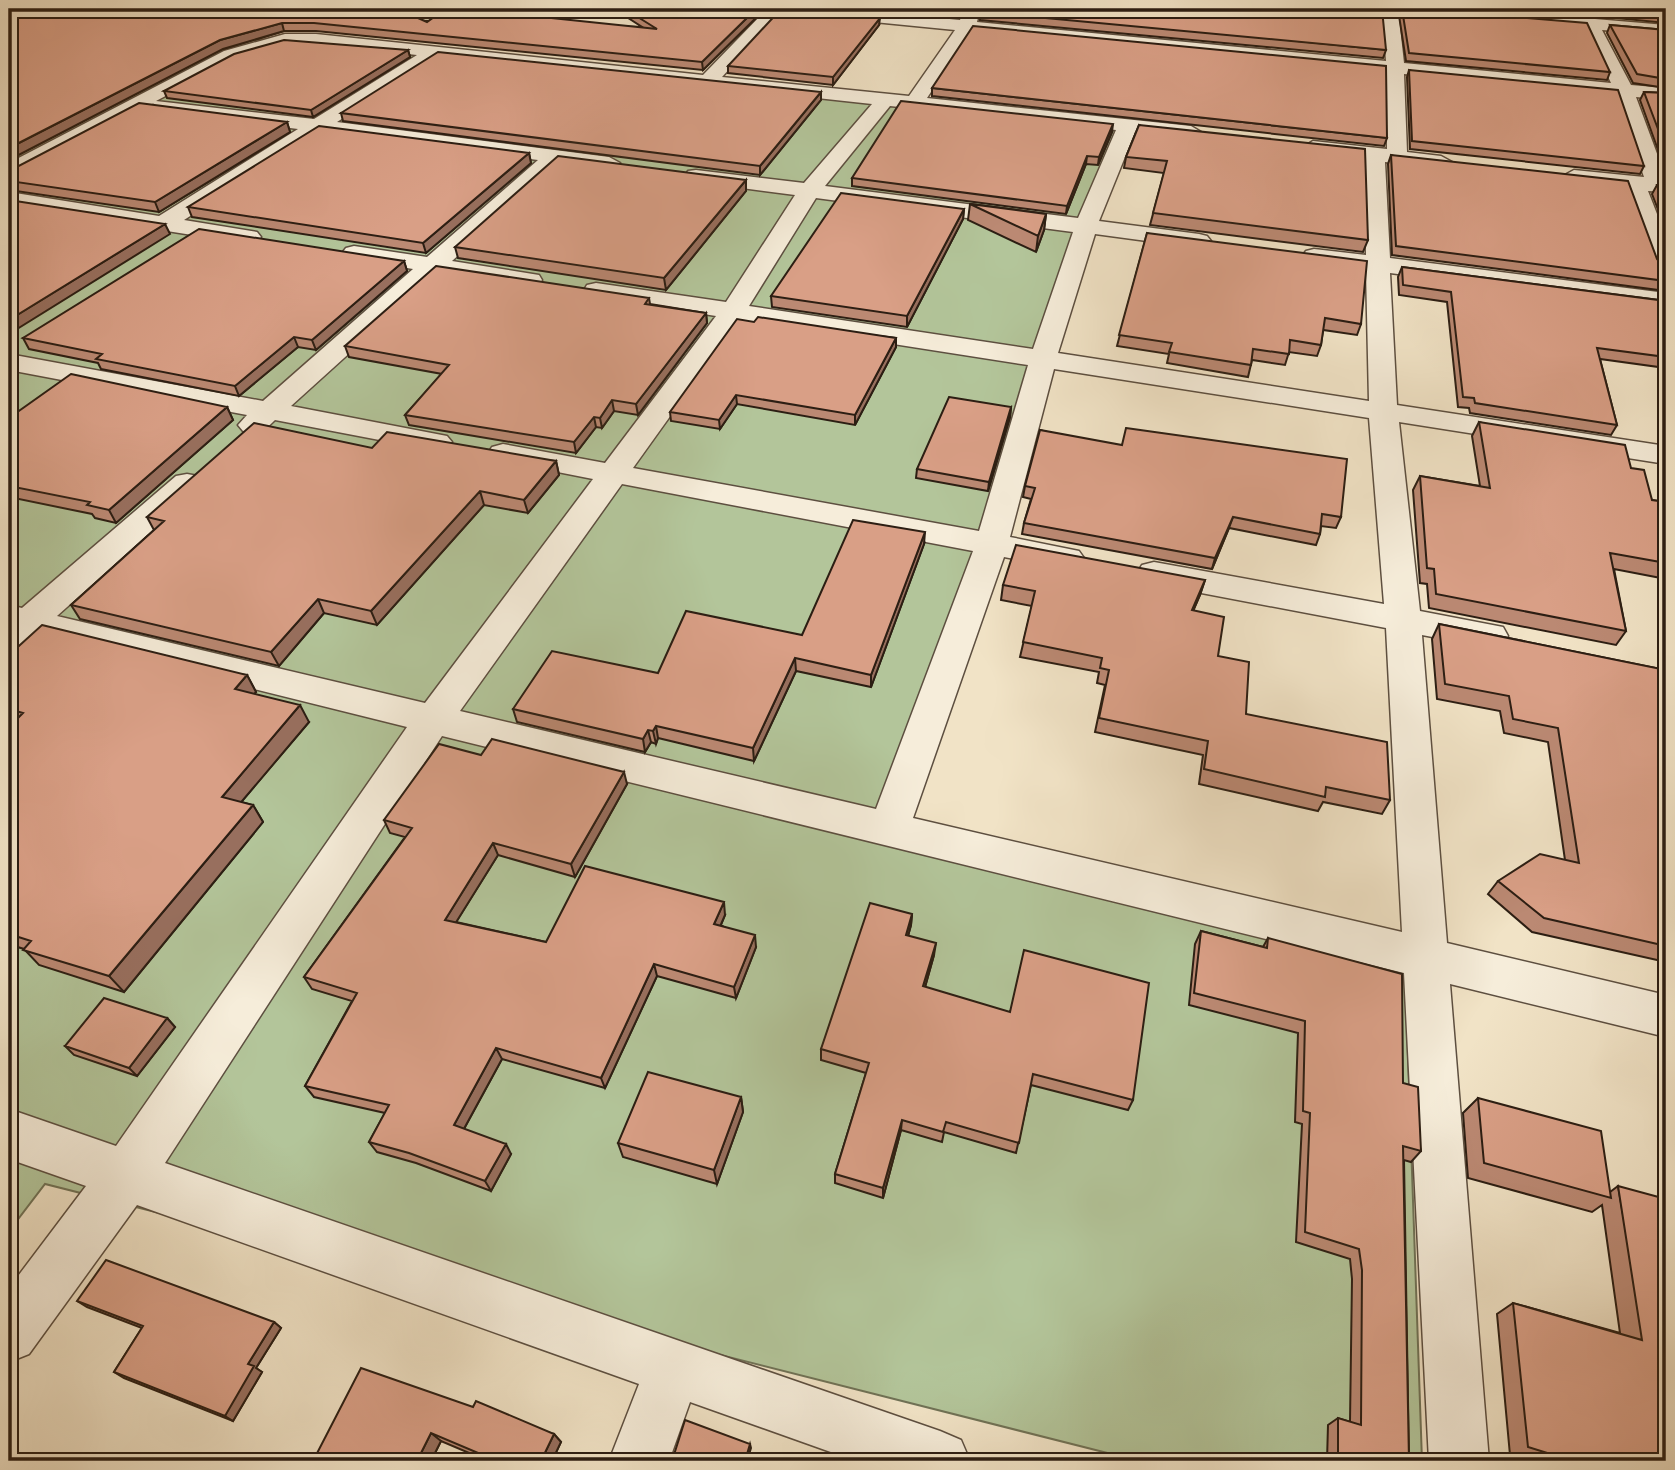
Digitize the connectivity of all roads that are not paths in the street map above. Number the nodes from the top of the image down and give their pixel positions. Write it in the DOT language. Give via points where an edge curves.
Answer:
graph roads {
  1 [pos="454,9"];
  2 [pos="776,9"];
  3 [pos="793,9"];
  4 [pos="1390,9"];
  5 [pos="1579,9"];
  6 [pos="410,11"];
  7 [pos="970,16"];
  8 [pos="1525,18"];
  9 [pos="1592,24"];
  10 [pos="1666,30"];
  11 [pos="436,51"];
  12 [pos="1395,66"];
  13 [pos="709,79"];
  14 [pos="1622,89"];
  15 [pos="1666,93"];
  16 [pos="901,100"];
  17 [pos="139,103"];
  18 [pos="1128,125"];
  19 [pos="317,126"];
  20 [pos="1210,135"];
  21 [pos="1292,145"];
  22 [pos="555,156"];
  23 [pos="1385,156"];
  24 [pos="1463,164"];
  25 [pos="635,167"];
  26 [pos="9,171"];
  27 [pos="675,173"];
  28 [pos="1555,174"];
  29 [pos="1634,182"];
  30 [pos="1662,185"];
  31 [pos="809,191"];
  32 [pos="9,199"];
  33 [pos="162,224"];
  34 [pos="1086,226"];
  35 [pos="198,229"];
  36 [pos="277,241"];
  37 [pos="1225,244"];
  38 [pos="329,249"];
  39 [pos="163,252"];
  40 [pos="1294,253"];
  41 [pos="1378,264"];
  42 [pos="434,265"];
  43 [pos="1666,267"];
  44 [pos="1666,300"];
  45 [pos="732,312"];
  46 [pos="13,350"];
  47 [pos="1042,359"];
  48 [pos="1383,410"];
  49 [pos="267,413"];
  50 [pos="236,440"];
  51 [pos="1666,455"];
  52 [pos="205,467"];
  53 [pos="615,472"];
  54 [pos="992,544"];
  55 [pos="1403,618"];
  56 [pos="15,626"];
  57 [pos="1522,642"];
  58 [pos="432,721"];
  59 [pos="888,831"];
  60 [pos="1425,959"];
  61 [pos="1666,1016"];
  62 [pos="9,1134"];
  63 [pos="128,1174"];
  64 [pos="9,1334"];
  65 [pos="674,1367"];
  66 [pos="639,1461"];
  67 [pos="940,1461"];
  68 [pos="1458,1461"];
  1 -- 6 [label="street"];
  2 -- 13 [label="street"];
  3 -- 7 [label="street"];
  4 -- 12 [label="street"];
  5 -- 9 [label="street"];
  7 -- 12 [label="street"];
  7 -- 16 [label="street"];
  8 -- 9 [label="street"];
  9 -- 10 [label="street"];
  9 -- 14 [label="street"];
  11 -- 13 [label="street"];
  11 -- 17 [label="street" via="285,39 230,55"];
  11 -- 19 [label="street"];
  12 -- 14 [label="street"];
  12 -- 23 [label="street"];
  13 -- 16 [label="street"];
  14 -- 15 [label="street"];
  14 -- 30 [label="street"];
  16 -- 18 [label="street"];
  16 -- 31 [label="street"];
  17 -- 19 [label="street"];
  17 -- 26 [label="street"];
  18 -- 20 [label="street"];
  18 -- 34 [label="street"];
  19 -- 22 [label="street"];
  19 -- 33 [label="street"];
  21 -- 23 [label="street"];
  22 -- 25 [label="street"];
  22 -- 42 [label="street"];
  23 -- 24 [label="street"];
  23 -- 41 [label="street"];
  27 -- 31 [label="street"];
  28 -- 29 [label="street"];
  29 -- 30 [label="street"];
  29 -- 43 [label="street"];
  31 -- 34 [label="street"];
  31 -- 45 [label="street"];
  32 -- 33 [label="street"];
  33 -- 35 [label="street"];
  34 -- 37 [label="street"];
  34 -- 47 [label="street"];
  35 -- 36 [label="street"];
  35 -- 39 [label="street"];
  38 -- 42 [label="street"];
  40 -- 41 [label="street"];
  41 -- 44 [label="street"];
  41 -- 48 [label="street"];
  42 -- 45 [label="street"];
  42 -- 49 [label="street"];
  45 -- 47 [label="street"];
  45 -- 53 [label="street"];
  46 -- 49 [label="street"];
  47 -- 48 [label="street"];
  47 -- 54 [label="street"];
  48 -- 51 [label="street"];
  48 -- 55 [label="street"];
  49 -- 50 [label="street"];
  49 -- 53 [label="street"];
  52 -- 56 [label="street"];
  53 -- 54 [label="street"];
  53 -- 58 [label="street"];
  54 -- 55 [label="street"];
  54 -- 59 [label="street"];
  55 -- 57 [label="street"];
  55 -- 60 [label="street"];
  56 -- 58 [label="street"];
  58 -- 59 [label="street"];
  58 -- 63 [label="street"];
  59 -- 60 [label="street"];
  60 -- 61 [label="street"];
  60 -- 68 [label="street"];
  62 -- 63 [label="street"];
  63 -- 64 [label="street"];
  63 -- 65 [label="street"];
  65 -- 66 [label="street"];
  65 -- 67 [label="street"];
}
